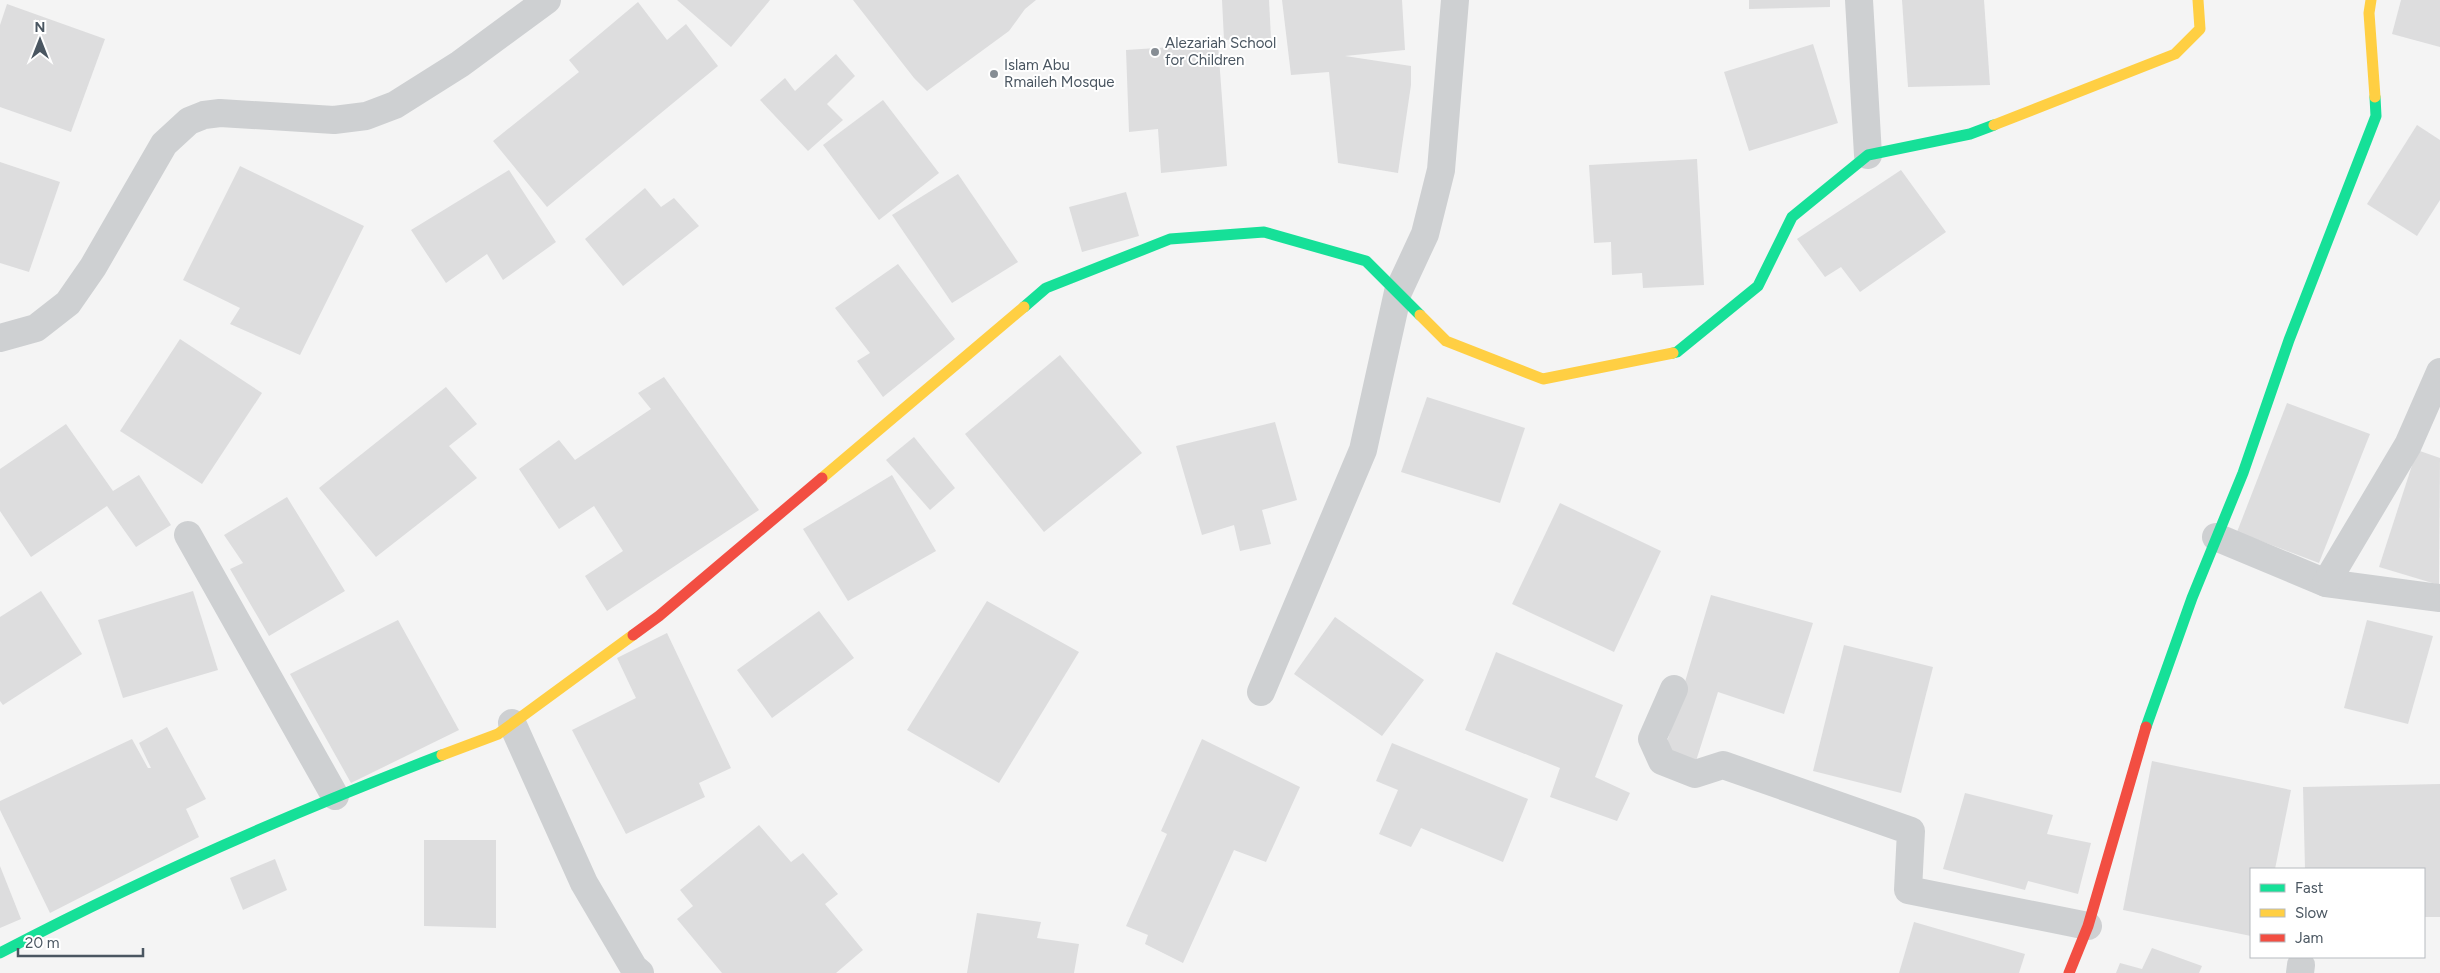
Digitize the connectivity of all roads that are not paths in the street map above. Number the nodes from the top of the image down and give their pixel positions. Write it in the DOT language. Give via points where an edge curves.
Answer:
graph roads {
  1 [pos="547,0"];
  2 [pos="1455,0"];
  3 [pos="1859,0"];
  4 [pos="2198,0"];
  5 [pos="2371,0"];
  6 [pos="1868,155"];
  7 [pos="1398,292"];
  8 [pos="0,338"];
  9 [pos="2440,372"];
  10 [pos="188,536"];
  11 [pos="2216,537"];
  12 [pos="2326,583"];
  13 [pos="2440,598"];
  14 [pos="1674,690"];
  15 [pos="1261,692"];
  16 [pos="512,723"];
  17 [pos="335,796"];
  18 [pos="2088,926"];
  19 [pos="0,953"];
  20 [pos="640,973"];
  21 [pos="2069,973"];
  1 -- 8 [label="street" via="428,85 396,105 366,116 334,120 220,113 189,121 164,144 93,267 68,303 36,328"];
  2 -- 7 [label="street" via="1441,170 1425,234"];
  3 -- 6 [label="street"];
  4 -- 6 [label="street" via="2200,29 2175,54 1970,134"];
  5 -- 11 [label="street" via="2369,13 2376,116 2289,340 2243,473"];
  6 -- 7 [label="street" via="1792,217 1758,286 1677,352 1543,379 1446,342"];
  7 -- 15 [label="street" via="1364,450"];
  7 -- 16 [label="street" via="1366,261 1264,232 1170,239 1046,288 658,616"];
  9 -- 12 [label="street" via="2408,445"];
  10 -- 17 [label="street"];
  11 -- 12 [label="street"];
  11 -- 18 [label="street" via="2152,708"];
  12 -- 13 [label="street"];
  14 -- 18 [label="street" via="1652,739 1662,761 1695,774 1723,765 1912,831 1908,890"];
  16 -- 17 [label="street" via="498,734"];
  16 -- 20 [label="street" via="584,883"];
  17 -- 19 [label="street" via="76,912"];
  18 -- 21 [label="street"];
}
